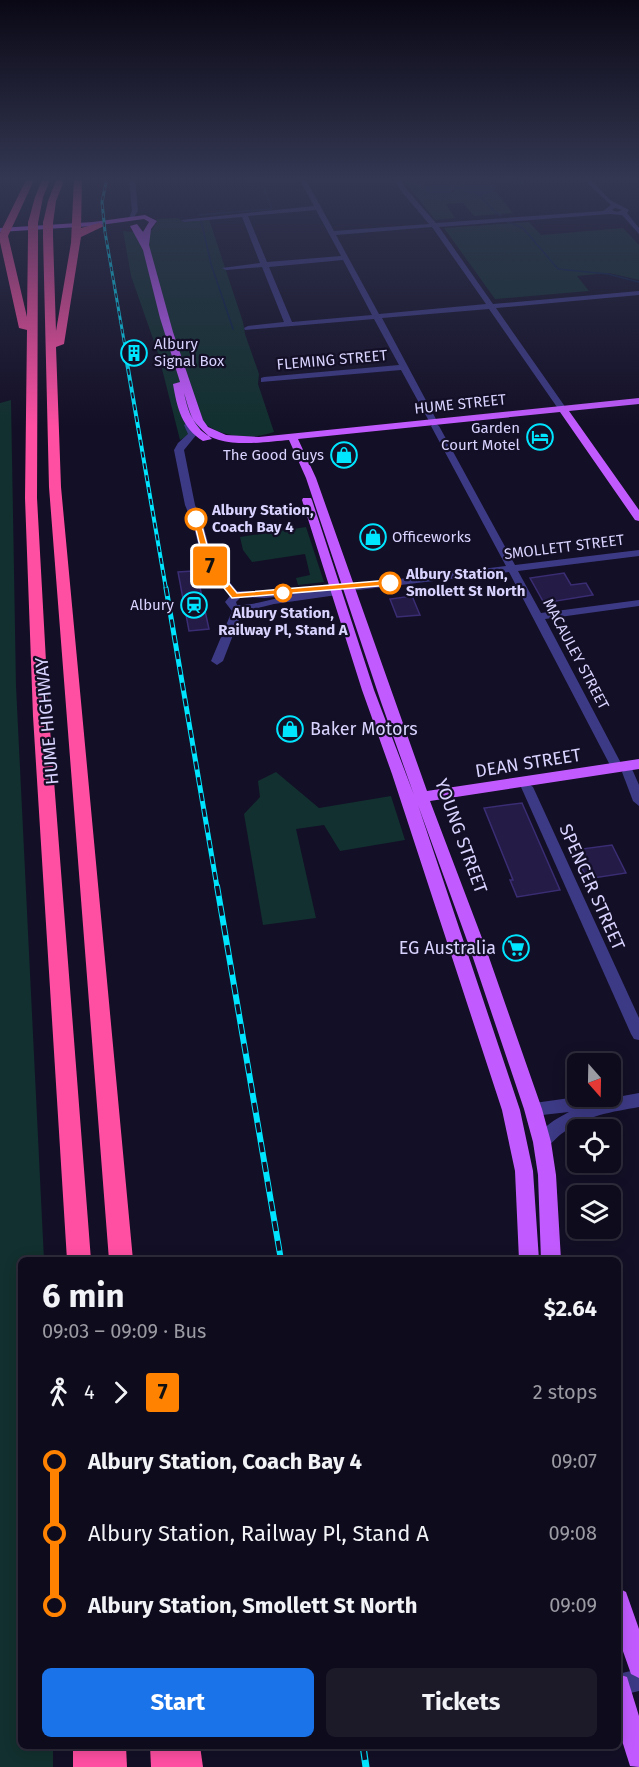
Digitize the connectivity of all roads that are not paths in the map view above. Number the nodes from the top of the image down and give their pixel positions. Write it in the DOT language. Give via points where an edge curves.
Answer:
graph roads {
  1 [pos="9,260"];
  2 [pos="33,260"];
  3 [pos="49,260"];
  4 [pos="72,260"];
  5 [pos="150,260"];
  6 [pos="262,260"];
  7 [pos="317,260"];
  8 [pos="346,260"];
  9 [pos="458,260"];
  10 [pos="264,265"];
  11 [pos="226,268"];
  12 [pos="639,293"];
  13 [pos="489,306"];
  14 [pos="376,316"];
  15 [pos="289,324"];
  16 [pos="248,328"];
  17 [pos="173,353"];
  18 [pos="403,367"];
  19 [pos="264,380"];
  20 [pos="190,398"];
  21 [pos="639,401"];
  22 [pos="639,406"];
  23 [pos="564,411"];
  24 [pos="33,413"];
  25 [pos="434,424"];
  26 [pos="189,425"];
  27 [pos="340,435"];
  28 [pos="205,438"];
  29 [pos="288,438"];
  30 [pos="54,460"];
  31 [pos="182,460"];
  32 [pos="304,460"];
  33 [pos="639,518"];
  34 [pos="639,553"];
  35 [pos="511,568"];
  36 [pos="341,589"];
  37 [pos="235,596"];
  38 [pos="251,601"];
  39 [pos="639,603"];
  40 [pos="238,609"];
  41 [pos="537,616"];
  42 [pos="217,661"];
  43 [pos="604,739"];
  44 [pos="628,769"];
  45 [pos="526,784"];
  46 [pos="636,795"];
  47 [pos="418,801"];
  48 [pos="639,1035"];
  49 [pos="639,1100"];
  50 [pos="590,1109"];
  51 [pos="533,1110"];
  52 [pos="517,1132"];
  53 [pos="542,1142"];
  54 [pos="79,1257"];
  55 [pos="121,1257"];
  56 [pos="529,1257"];
  57 [pos="551,1257"];
  58 [pos="621,1609"];
  59 [pos="639,1666"];
  60 [pos="639,1680"];
  61 [pos="621,1685"];
  62 [pos="621,1696"];
  63 [pos="88,1749"];
  64 [pos="111,1749"];
  65 [pos="165,1749"];
  66 [pos="185,1749"];
  67 [pos="639,1757"];
  68 [pos="88,1767"];
  69 [pos="112,1767"];
  70 [pos="166,1767"];
  71 [pos="188,1767"];
  1 -- 24 [label="highway" via="22,317 28,397"];
  2 -- 24 [label="highway, HUME HIGHWAY, bridge"];
  3 -- 30 [label="highway, HUME HIGHWAY, bridge"];
  4 -- 30 [label="highway" via="57,361"];
  5 -- 17 [label="main road"];
  6 -- 10 [label="street"];
  7 -- 10 [label="street"];
  8 -- 14 [label="street, MACAULEY STREET"];
  9 -- 13 [label="street"];
  10 -- 11 [label="street"];
  10 -- 15 [label="street"];
  12 -- 13 [label="street"];
  13 -- 14 [label="street"];
  13 -- 23 [label="street"];
  14 -- 15 [label="street"];
  14 -- 18 [label="street, MACAULEY STREET"];
  15 -- 16 [label="street"];
  17 -- 20 [label="main road"];
  17 -- 26 [label="main road"];
  18 -- 19 [label="street, FLEMING STREET"];
  18 -- 25 [label="street, MACAULEY STREET"];
  20 -- 28 [label="main road" via="193,420"];
  20 -- 29 [label="main road" via="200,423 212,433 241,440"];
  21 -- 23 [label="main road, HUME STREET"];
  22 -- 23 [label="main road, HUME STREET"];
  23 -- 25 [label="main road, HUME STREET"];
  23 -- 33 [label="main road"];
  24 -- 54 [label="highway, HUME HIGHWAY" via="31,498 41,716"];
  25 -- 27 [label="main road, HUME STREET"];
  25 -- 29 [label="main road, HUME STREET"];
  25 -- 35 [label="street, MACAULEY STREET"];
  26 -- 28 [label="main road"];
  26 -- 31 [label="street" via="193,434 179,447"];
  27 -- 29 [label="main road, HUME STREET"];
  27 -- 32 [label="main road" via="313,442 304,450"];
  28 -- 29 [label="main road" via="235,445"];
  28 -- 31 [label="street" via="186,450"];
  29 -- 32 [label="main road, YOUNG STREET"];
  29 -- 36 [label="main road, YOUNG STREET"];
  30 -- 55 [label="highway, HUME HIGHWAY"];
  31 -- 37 [label="street" via="190,505 208,563"];
  32 -- 36 [label="main road, YOUNG STREET"];
  34 -- 35 [label="street, SMOLLETT STREET"];
  35 -- 36 [label="street, SMOLLETT STREET"];
  35 -- 41 [label="street, MACAULEY STREET"];
  36 -- 38 [label="street, SMOLLETT STREET"];
  36 -- 47 [label="main road, YOUNG STREET" via="368,690"];
  37 -- 38 [label="street"];
  37 -- 40 [label="street" via="230,604"];
  38 -- 40 [label="street"];
  39 -- 41 [label="street"];
  40 -- 42 [label="street"];
  41 -- 43 [label="street, MACAULEY STREET"];
  43 -- 44 [label="street, MACAULEY STREET"];
  43 -- 44 [label="street, MACAULEY STREET"];
  44 -- 45 [label="main road, DEAN STREET"];
  44 -- 46 [label="street, MACAULEY STREET"];
  45 -- 47 [label="main road, DEAN STREET"];
  45 -- 48 [label="street, SPENCER STREET"];
  47 -- 51 [label="main road, YOUNG STREET"];
  47 -- 52 [label="main road, YOUNG STREET"];
  49 -- 50 [label="street"];
  50 -- 51 [label="street" via="570,1105"];
  50 -- 53 [label="street" via="557,1127"];
  51 -- 52 [label="main road"];
  51 -- 53 [label="main road, YOUNG STREET"];
  52 -- 56 [label="main road, YOUNG STREET" via="524,1171"];
  53 -- 57 [label="main road, YOUNG STREET"];
  58 -- 59 [label="main road"];
  60 -- 61 [label="street"];
  62 -- 67 [label="main road"];
  63 -- 68 [label="highway"];
  64 -- 69 [label="highway"];
  65 -- 70 [label="highway"];
  66 -- 71 [label="highway"];
}
